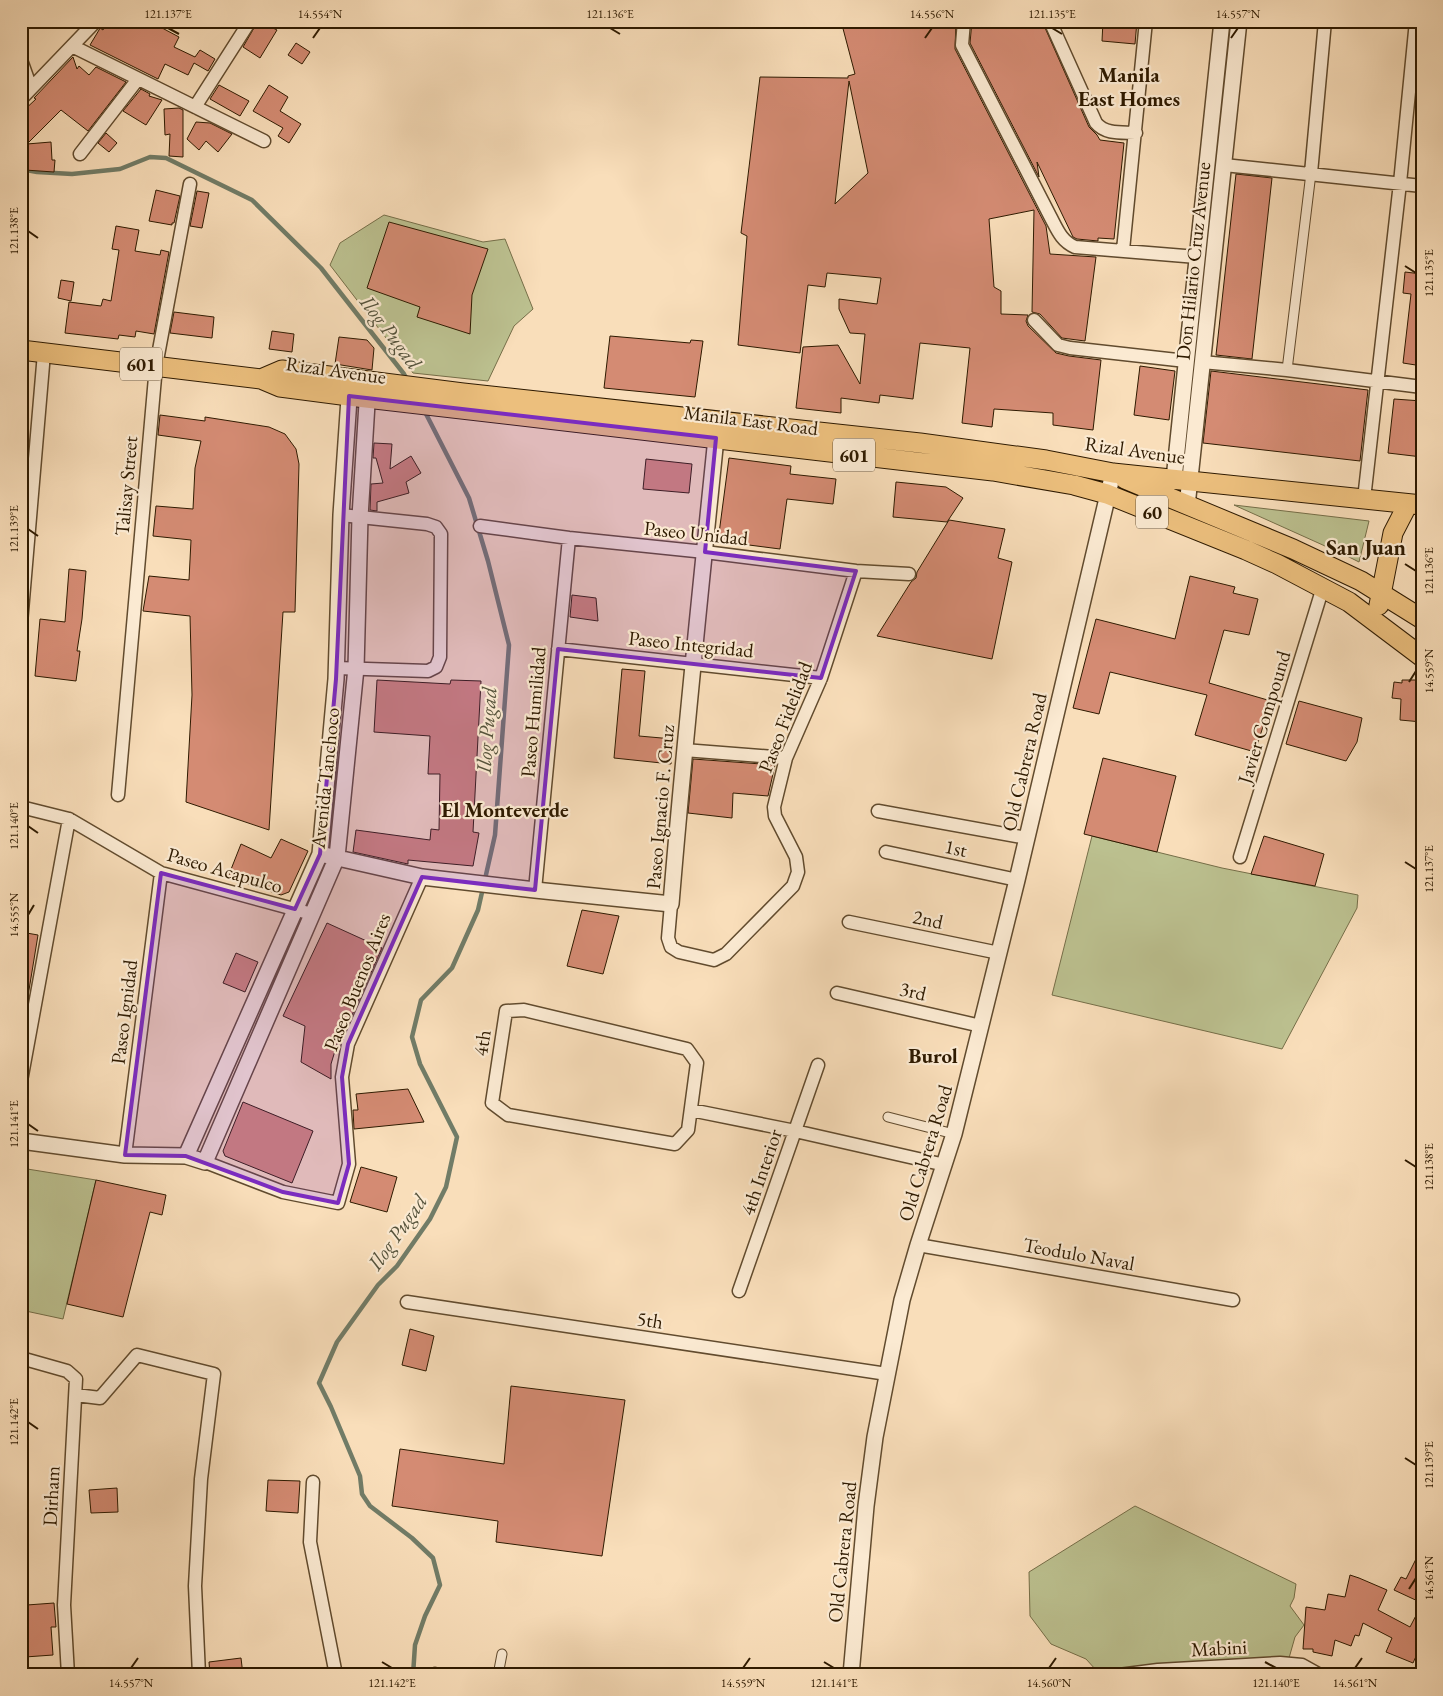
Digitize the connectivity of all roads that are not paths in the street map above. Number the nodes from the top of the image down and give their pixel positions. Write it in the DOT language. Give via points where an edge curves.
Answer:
graph roads {
  1 [pos="96,21"];
  2 [pos="250,21"];
  3 [pos="964,21"];
  4 [pos="1050,21"];
  5 [pos="1146,21"];
  6 [pos="1222,21"];
  7 [pos="1239,21"];
  8 [pos="1325,21"];
  9 [pos="1416,21"];
  10 [pos="72,46"];
  11 [pos="21,60"];
  12 [pos="138,79"];
  13 [pos="31,88"];
  14 [pos="21,99"];
  15 [pos="195,107"];
  16 [pos="1136,134"];
  17 [pos="264,141"];
  18 [pos="80,154"];
  19 [pos="1224,165"];
  20 [pos="1311,173"];
  21 [pos="1400,183"];
  22 [pos="190,184"];
  23 [pos="1422,186"];
  24 [pos="1124,250"];
  25 [pos="1197,257"];
  26 [pos="1034,320"];
  27 [pos="21,350"];
  28 [pos="44,353"];
  29 [pos="1186,361"];
  30 [pos="1202,362"];
  31 [pos="156,366"];
  32 [pos="1287,370"];
  33 [pos="1378,382"];
  34 [pos="1422,387"];
  35 [pos="359,389"];
  36 [pos="417,395"];
  37 [pos="593,416"];
  38 [pos="716,429"];
  39 [pos="843,434"];
  40 [pos="1113,473"];
  41 [pos="1182,480"];
  42 [pos="1074,485"];
  43 [pos="1107,494"];
  44 [pos="1364,499"];
  45 [pos="1415,505"];
  46 [pos="1187,506"];
  47 [pos="341,515"];
  48 [pos="360,517"];
  49 [pos="480,526"];
  50 [pos="1254,532"];
  51 [pos="569,538"];
  52 [pos="1246,550"];
  53 [pos="705,552"];
  54 [pos="856,571"];
  55 [pos="909,574"];
  56 [pos="1322,587"];
  57 [pos="1382,594"];
  58 [pos="1422,619"];
  59 [pos="1374,620"];
  60 [pos="21,623"];
  61 [pos="558,649"];
  62 [pos="1422,657"];
  63 [pos="694,663"];
  64 [pos="336,668"];
  65 [pos="356,668"];
  66 [pos="821,678"];
  67 [pos="684,750"];
  68 [pos="786,758"];
  69 [pos="118,794"];
  70 [pos="21,807"];
  71 [pos="878,811"];
  72 [pos="69,819"];
  73 [pos="1027,838"];
  74 [pos="886,852"];
  75 [pos="320,854"];
  76 [pos="337,857"];
  77 [pos="1240,857"];
  78 [pos="161,873"];
  79 [pos="422,877"];
  80 [pos="1017,880"];
  81 [pos="534,890"];
  82 [pos="671,904"];
  83 [pos="295,909"];
  84 [pos="312,914"];
  85 [pos="849,922"];
  86 [pos="998,953"];
  87 [pos="837,993"];
  88 [pos="981,1026"];
  89 [pos="24,1046"];
  90 [pos="818,1065"];
  91 [pos="21,1081"];
  92 [pos="691,1110"];
  93 [pos="888,1118"];
  94 [pos="795,1131"];
  95 [pos="954,1134"];
  96 [pos="21,1142"];
  97 [pos="125,1155"];
  98 [pos="186,1156"];
  99 [pos="205,1162"];
  100 [pos="945,1165"];
  101 [pos="918,1245"];
  102 [pos="739,1291"];
  103 [pos="1233,1300"];
  104 [pos="407,1302"];
  105 [pos="21,1358"];
  106 [pos="887,1374"];
  107 [pos="76,1395"];
  108 [pos="313,1482"];
  109 [pos="502,1654"];
  110 [pos="1119,1674"];
  111 [pos="68,1675"];
  112 [pos="198,1675"];
  113 [pos="336,1675"];
  114 [pos="498,1675"];
  115 [pos="851,1675"];
  116 [pos="1320,1675"];
  1 -- 10 [label="street"];
  2 -- 15 [label="street"];
  3 -- 24 [label="street" via="962,45 1063,240 1075,247"];
  4 -- 16 [label="street" via="1096,123 1106,131"];
  5 -- 16 [label="street"];
  6 -- 25 [label="street, Don Hilario Cruz Avenue"];
  7 -- 19 [label="street, Don Hilario Cruz Avenue"];
  8 -- 20 [label="street"];
  9 -- 21 [label="street"];
  10 -- 12 [label="street"];
  10 -- 13 [label="street"];
  11 -- 13 [label="street"];
  12 -- 15 [label="street"];
  12 -- 18 [label="street"];
  13 -- 14 [label="street"];
  15 -- 17 [label="street"];
  16 -- 24 [label="street"];
  19 -- 20 [label="street"];
  19 -- 30 [label="street, Don Hilario Cruz Avenue"];
  20 -- 21 [label="street"];
  20 -- 32 [label="street"];
  21 -- 23 [label="street"];
  21 -- 33 [label="street"];
  22 -- 31 [label="street, Talisay Street"];
  24 -- 25 [label="street"];
  25 -- 29 [label="street, Don Hilario Cruz Avenue"];
  26 -- 29 [label="street" via="1058,345"];
  27 -- 28 [label="main road, 601"];
  28 -- 31 [label="main road, 601"];
  28 -- 60 [label="street"];
  29 -- 41 [label="street, Don Hilario Cruz Avenue"];
  30 -- 32 [label="street"];
  30 -- 41 [label="street, Don Hilario Cruz Avenue"];
  31 -- 35 [label="main road, Rizal Avenue / 601" via="261,379 280,387"];
  31 -- 69 [label="street, Talisay Street"];
  32 -- 33 [label="street"];
  33 -- 34 [label="street"];
  33 -- 44 [label="street"];
  35 -- 36 [label="main road, Rizal Avenue / 601"];
  35 -- 36 [label="main road, Rizal Avenue / 601" via="399,385"];
  35 -- 47 [label="street, Avenida Tanchoco"];
  35 -- 48 [label="street, Avenida Tanchoco"];
  36 -- 37 [label="main road, Rizal Avenue / 601"];
  36 -- 37 [label="main road, Rizal Avenue / 601" via="436,406"];
  37 -- 38 [label="main road, Manila East Road / 601"];
  38 -- 39 [label="main road, Manila East Road / 601"];
  38 -- 42 [label="main road, Manila East Road / 601"];
  38 -- 53 [label="street, Paseo Ignacio F. Cruz"];
  39 -- 40 [label="main road, Rizal Avenue / 601" via="1046,460"];
  40 -- 41 [label="main road, Rizal Avenue / 601"];
  40 -- 42 [label="main road" via="1093,476"];
  40 -- 43 [label="street, Old Cabrera Road"];
  40 -- 46 [label="main road, 60"];
  41 -- 44 [label="main road, Rizal Avenue / 601"];
  41 -- 46 [label="street, Don Hilario Cruz Avenue"];
  42 -- 43 [label="main road"];
  43 -- 52 [label="main road, 60"];
  43 -- 73 [label="street, Old Cabrera Road"];
  44 -- 45 [label="main road, Rizal Avenue / 601"];
  45 -- 57 [label="main road" via="1393,533"];
  46 -- 50 [label="main road, 60"];
  47 -- 48 [label="street"];
  47 -- 64 [label="street, Avenida Tanchoco"];
  48 -- 65 [label="street, Avenida Tanchoco"];
  48 -- 65 [label="street" via="427,524 436,527 441,534 440,657 428,672"];
  49 -- 51 [label="street, Paseo Unidad"];
  50 -- 52 [label="main road"];
  50 -- 57 [label="main road, 60" via="1362,581"];
  51 -- 53 [label="street, Paseo Unidad"];
  51 -- 61 [label="street, Paseo Humilidad"];
  52 -- 56 [label="main road, 60"];
  53 -- 54 [label="street, Paseo Unidad"];
  53 -- 63 [label="street, Paseo Ignacio F. Cruz"];
  54 -- 55 [label="street, Paseo Unidad"];
  54 -- 66 [label="street, Paseo Fidelidad"];
  56 -- 59 [label="main road, 60"];
  56 -- 77 [label="street, Javier Compound"];
  57 -- 58 [label="main road, 60"];
  57 -- 59 [label="main road"];
  59 -- 62 [label="main road, 60"];
  61 -- 63 [label="street, Paseo Integridad"];
  61 -- 81 [label="street, Paseo Humilidad"];
  63 -- 66 [label="street, Paseo Integridad"];
  63 -- 67 [label="street, Paseo Ignacio F. Cruz"];
  64 -- 65 [label="street"];
  64 -- 75 [label="street, Avenida Tanchoco"];
  65 -- 76 [label="street, Avenida Tanchoco"];
  66 -- 68 [label="street, Paseo Fidelidad"];
  67 -- 68 [label="street"];
  67 -- 82 [label="street, Paseo Ignacio F. Cruz"];
  68 -- 82 [label="street, Paseo Fidelidad" via="774,806 796,857 798,872 793,886 726,954 714,960 671,947 668,938"];
  70 -- 72 [label="street, Paseo Acapulco"];
  71 -- 73 [label="street"];
  72 -- 78 [label="street, Paseo Acapulco"];
  72 -- 89 [label="street"];
  73 -- 80 [label="street, Old Cabrera Road"];
  74 -- 80 [label="street, 1st"];
  75 -- 76 [label="street, Paseo Ignacio F. Cruz"];
  75 -- 83 [label="street, Avenida Tanchoco"];
  76 -- 79 [label="street, Paseo Ignacio F. Cruz"];
  76 -- 84 [label="street, Avenida Tanchoco"];
  78 -- 83 [label="street, Paseo Acapulco"];
  78 -- 97 [label="street, Paseo Ignidad"];
  79 -- 81 [label="street, Paseo Ignacio F. Cruz"];
  79 -- 99 [label="street, Paseo Buenos Aires" via="348,1044 342,1077 350,1164 338,1203 283,1192"];
  80 -- 86 [label="street, Old Cabrera Road"];
  81 -- 82 [label="street, Paseo Ignacio F. Cruz"];
  83 -- 84 [label="street, Paseo Acapulco"];
  83 -- 98 [label="street, Avenida Tanchoco"];
  84 -- 99 [label="street, Avenida Tanchoco"];
  85 -- 86 [label="street, 2nd"];
  86 -- 88 [label="street, Old Cabrera Road"];
  87 -- 88 [label="street, 3rd"];
  88 -- 95 [label="street, Old Cabrera Road"];
  89 -- 91 [label="street"];
  90 -- 94 [label="street, 4th Interior"];
  92 -- 92 [label="street, 4th" via="697,1063 688,1049 524,1010 506,1011 492,1103 508,1115 675,1144 688,1130"];
  92 -- 94 [label="street"];
  93 -- 95 [label="street"];
  94 -- 100 [label="street"];
  94 -- 102 [label="street, 4th Interior"];
  95 -- 100 [label="street, Old Cabrera Road"];
  96 -- 97 [label="street"];
  97 -- 98 [label="street"];
  98 -- 99 [label="street"];
  100 -- 101 [label="street, Old Cabrera Road"];
  101 -- 103 [label="street, Teodulo Naval"];
  101 -- 106 [label="street, Old Cabrera Road" via="902,1300"];
  104 -- 106 [label="street, 5th"];
  105 -- 107 [label="street, Dirham" via="67,1371 76,1379"];
  106 -- 115 [label="street, Old Cabrera Road" via="866,1506"];
  107 -- 111 [label="street, Dirham" via="64,1605"];
  107 -- 112 [label="street" via="100,1398 137,1355 214,1374 200,1479 195,1586"];
  108 -- 113 [label="street" via="310,1542"];
  109 -- 114 [label="street"];
  110 -- 116 [label="street, Mabini" via="1280,1663 1302,1665"];
}
